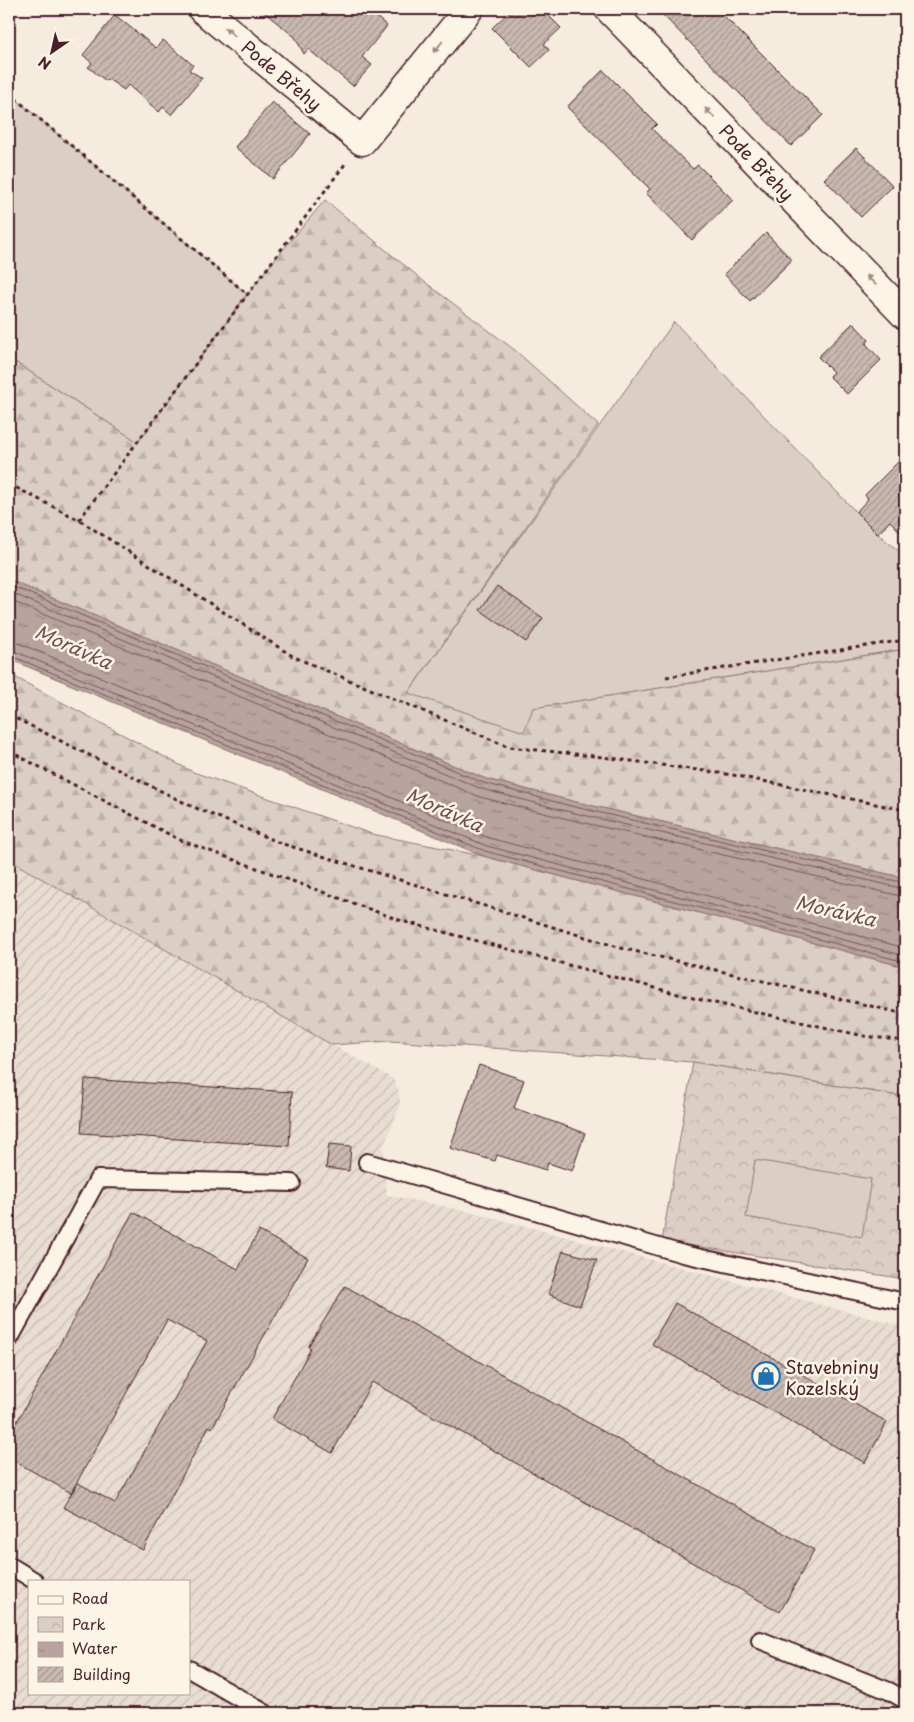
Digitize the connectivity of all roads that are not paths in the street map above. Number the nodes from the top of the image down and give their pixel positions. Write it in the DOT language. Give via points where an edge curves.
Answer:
graph roads {
  1 [pos="202,9"];
  2 [pos="469,9"];
  3 [pos="609,9"];
  4 [pos="905,315"];
  5 [pos="367,1162"];
  6 [pos="292,1183"];
  7 [pos="905,1302"];
  8 [pos="9,1340"];
  9 [pos="9,1565"];
  10 [pos="33,1580"];
  11 [pos="760,1640"];
  12 [pos="190,1670"];
  13 [pos="905,1700"];
  14 [pos="266,1713"];
  2 -- 1 [label="street, Pode Břehy, one-way" via="362,141"];
  4 -- 3 [label="street, Pode Břehy, one-way"];
  5 -- 7 [label="lane" via="683,1254"];
  6 -- 8 [label="lane" via="98,1179"];
  9 -- 10 [label="lane"];
  11 -- 13 [label="lane"];
  12 -- 14 [label="lane"];
}
